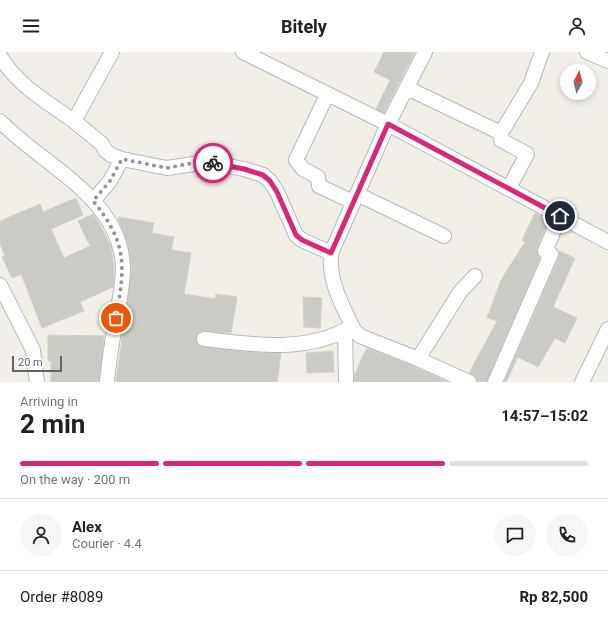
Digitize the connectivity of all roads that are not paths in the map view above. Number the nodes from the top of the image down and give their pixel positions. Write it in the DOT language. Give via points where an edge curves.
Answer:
graph roads {
  1 [pos="112,52"];
  2 [pos="243,52"];
  3 [pos="424,52"];
  4 [pos="542,52"];
  5 [pos="587,52"];
  6 [pos="0,56"];
  7 [pos="608,61"];
  8 [pos="407,88"];
  9 [pos="327,95"];
  10 [pos="0,121"];
  11 [pos="74,121"];
  12 [pos="388,124"];
  13 [pos="501,133"];
  14 [pos="122,159"];
  15 [pos="509,188"];
  16 [pos="355,198"];
  17 [pos="93,201"];
  18 [pos="560,216"];
  19 [pos="444,236"];
  20 [pos="607,237"];
  21 [pos="331,253"];
  22 [pos="475,276"];
  23 [pos="0,285"];
  24 [pos="349,330"];
  25 [pos="606,337"];
  26 [pos="204,339"];
  27 [pos="418,359"];
  28 [pos="37,382"];
  29 [pos="107,382"];
  30 [pos="346,382"];
  31 [pos="469,382"];
  32 [pos="495,382"];
  33 [pos="582,382"];
  1 -- 11 [label="street"];
  2 -- 9 [label="street"];
  3 -- 8 [label="street"];
  4 -- 13 [label="street" via="531,83"];
  5 -- 7 [label="street"];
  6 -- 11 [label="street" via="8,70 23,84"];
  8 -- 12 [label="street"];
  8 -- 13 [label="street"];
  9 -- 12 [label="street"];
  9 -- 16 [label="street" via="296,160 303,169 318,176 319,186"];
  10 -- 17 [label="street"];
  11 -- 14 [label="street" via="102,144 111,155"];
  12 -- 15 [label="street"];
  12 -- 16 [label="street"];
  13 -- 15 [label="street" via="501,140 527,154"];
  14 -- 17 [label="street" via="110,181"];
  14 -- 21 [label="street" via="167,168 207,162 263,175 277,192 296,235"];
  15 -- 18 [label="street"];
  16 -- 19 [label="street"];
  16 -- 21 [label="street"];
  17 -- 29 [label="street" via="114,231 120,246 123,268"];
  18 -- 20 [label="street"];
  18 -- 32 [label="street" via="545,250 551,254"];
  21 -- 24 [label="street" via="330,264"];
  22 -- 27 [label="street" via="460,292"];
  23 -- 28 [label="street" via="33,350"];
  24 -- 26 [label="street" via="330,339 285,345"];
  24 -- 27 [label="street"];
  24 -- 30 [label="street"];
  25 -- 33 [label="street"];
  27 -- 31 [label="street"];
}
